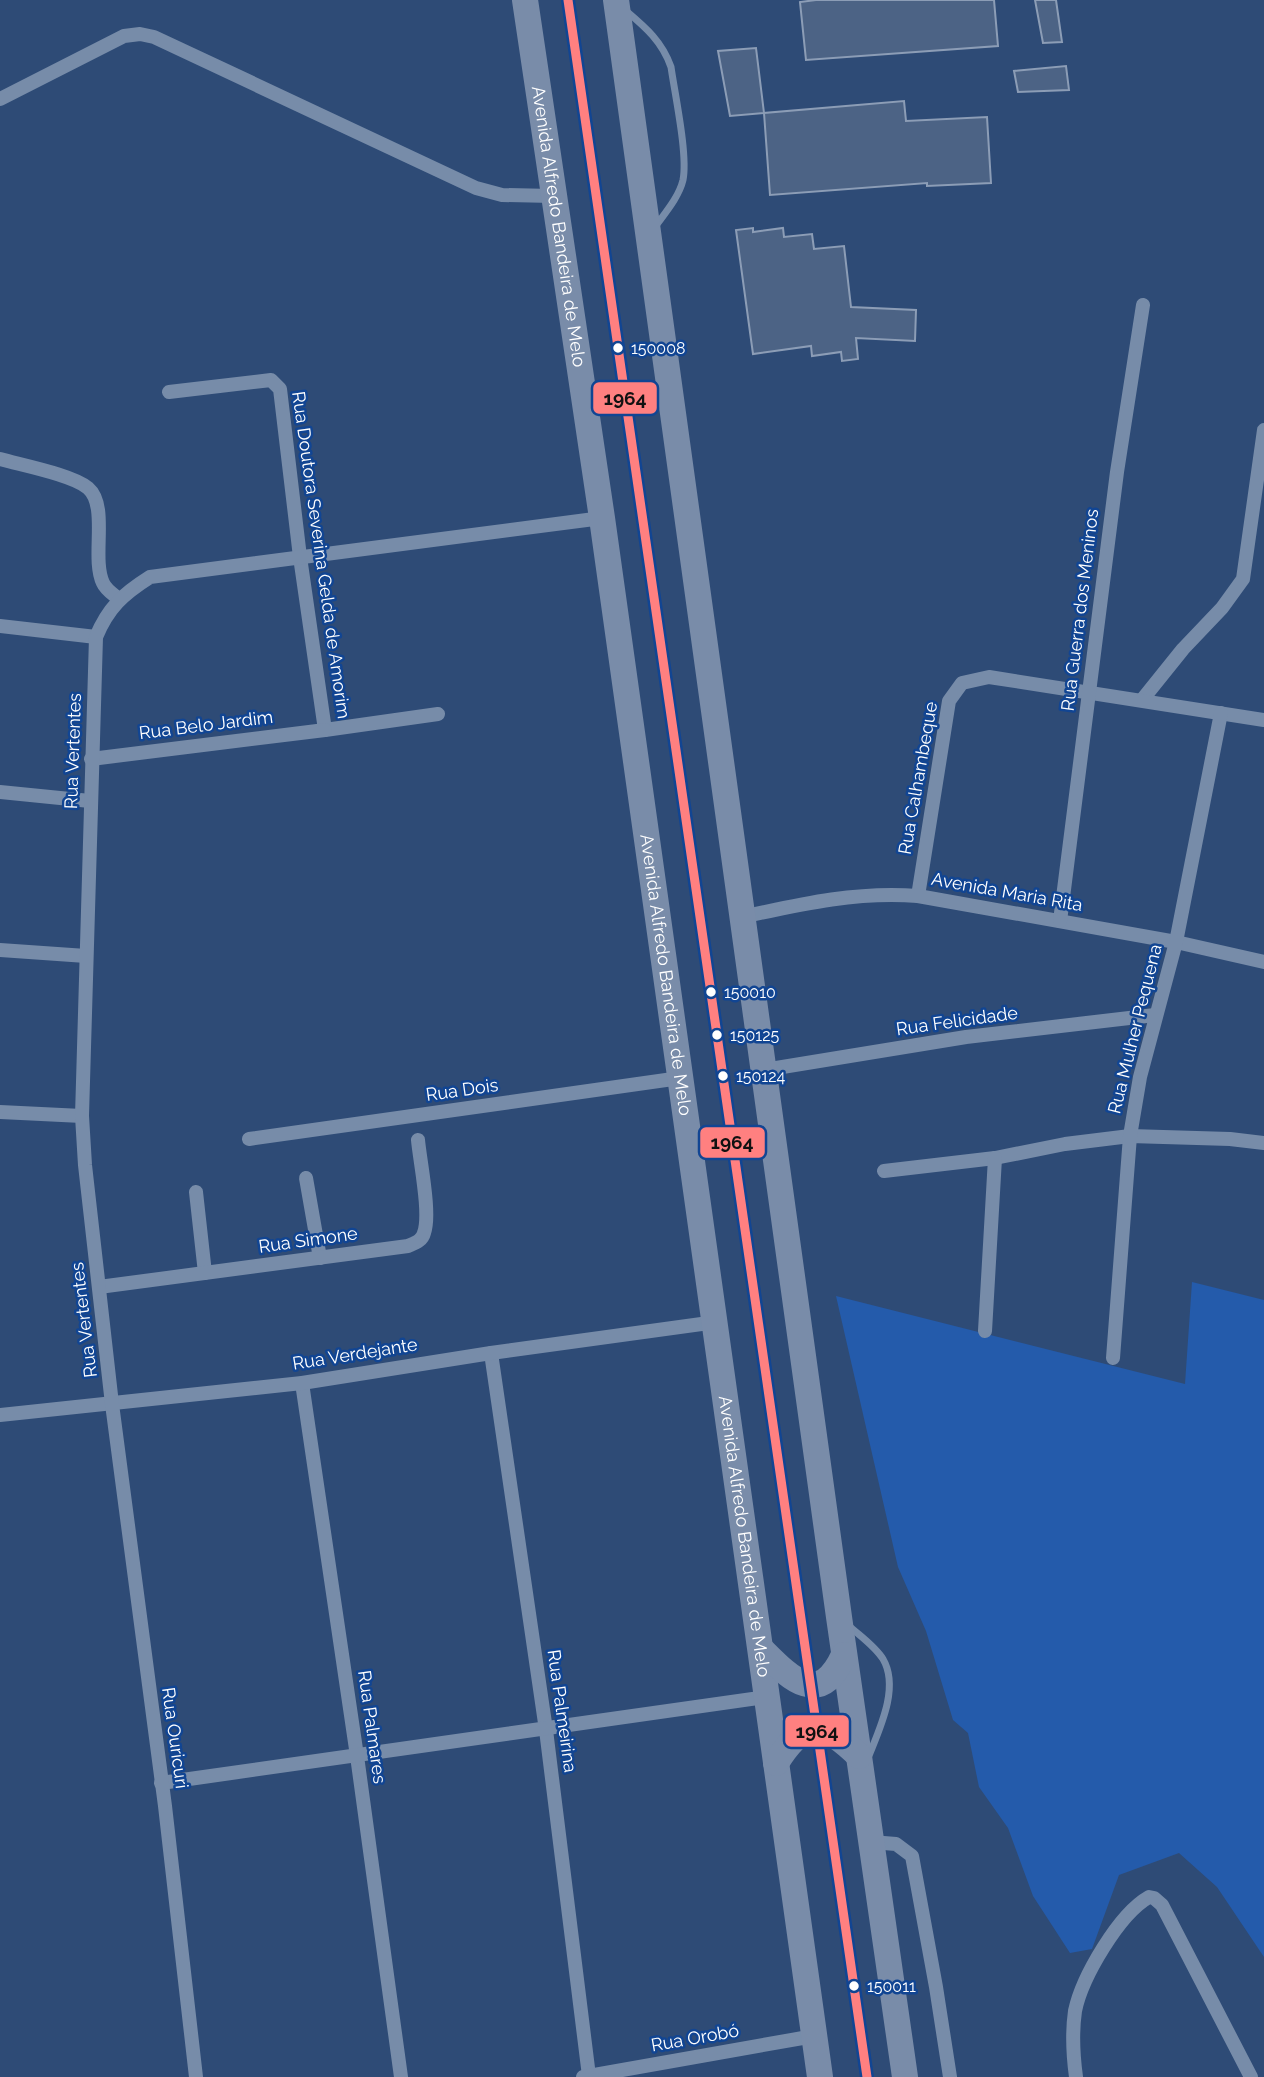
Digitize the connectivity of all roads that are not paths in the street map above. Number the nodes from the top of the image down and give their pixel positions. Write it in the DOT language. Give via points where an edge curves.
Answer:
graph roads {
  1 [pos="525,0"];
  2 [pos="568,0"];
  3 [pos="616,1"];
  4 [pos="0,99"];
  5 [pos="553,196"];
  6 [pos="649,236"];
  7 [pos="1143,305"];
  8 [pos="169,392"];
  9 [pos="1264,430"];
  10 [pos="0,459"];
  11 [pos="602,518"];
  12 [pos="300,557"];
  13 [pos="119,598"];
  14 [pos="0,626"];
  15 [pos="96,638"];
  16 [pos="1088,694"];
  17 [pos="1142,700"];
  18 [pos="1221,713"];
  19 [pos="438,714"];
  20 [pos="1264,720"];
  21 [pos="325,730"];
  22 [pos="91,759"];
  23 [pos="0,792"];
  24 [pos="90,801"];
  25 [pos="918,895"];
  26 [pos="742,917"];
  27 [pos="1060,921"];
  28 [pos="1176,942"];
  29 [pos="0,950"];
  30 [pos="86,956"];
  31 [pos="1264,962"];
  32 [pos="1155,1015"];
  33 [pos="764,1070"];
  34 [pos="680,1078"];
  35 [pos="0,1112"];
  36 [pos="82,1116"];
  37 [pos="1130,1136"];
  38 [pos="249,1139"];
  39 [pos="418,1140"];
  40 [pos="1264,1143"];
  41 [pos="996,1158"];
  42 [pos="884,1171"];
  43 [pos="306,1178"];
  44 [pos="196,1192"];
  45 [pos="320,1258"];
  46 [pos="205,1273"];
  47 [pos="99,1287"];
  48 [pos="716,1322"];
  49 [pos="985,1331"];
  50 [pos="491,1353"];
  51 [pos="1113,1358"];
  52 [pos="302,1383"];
  53 [pos="113,1404"];
  54 [pos="0,1415"];
  55 [pos="839,1617"];
  56 [pos="761,1649"];
  57 [pos="845,1655"];
  58 [pos="808,1685"];
  59 [pos="766,1697"];
  60 [pos="816,1728"];
  61 [pos="546,1730"];
  62 [pos="357,1756"];
  63 [pos="776,1763"];
  64 [pos="861,1766"];
  65 [pos="161,1783"];
  66 [pos="871,1842"];
  67 [pos="814,2036"];
  68 [pos="196,2077"];
  69 [pos="401,2077"];
  70 [pos="586,2077"];
  71 [pos="820,2077"];
  72 [pos="867,2077"];
  73 [pos="905,2077"];
  74 [pos="950,2077"];
  75 [pos="1076,2077"];
  76 [pos="1251,2077"];
  1 -- 5 [label="highway, Avenida Alfredo Bandeira de Melo"];
  2 -- 58 [label="lane"];
  3 -- 6 [label="highway"];
  3 -- 6 [label="lane" via="655,36 671,66 683,180"];
  4 -- 5 [label="street" via="124,36 140,34 476,188 502,195"];
  5 -- 11 [label="highway, Avenida Alfredo Bandeira de Melo"];
  6 -- 26 [label="highway"];
  7 -- 16 [label="street, Rua Guerra dos Meninos"];
  8 -- 12 [label="street, Rua Doutora Severina Gelda de Amorim" via="276,383"];
  9 -- 17 [label="street" via="1243,579"];
  10 -- 13 [label="street" via="89,489 98,512 100,574 104,585"];
  11 -- 12 [label="street, Rua Vertentes"];
  11 -- 34 [label="highway, Avenida Alfredo Bandeira de Melo"];
  12 -- 13 [label="street, Rua Vertentes" via="150,578"];
  12 -- 21 [label="street, Rua Doutora Severina Gelda de Amorim"];
  13 -- 15 [label="street, Rua Vertentes"];
  14 -- 15 [label="street"];
  15 -- 22 [label="street, Rua Vertentes"];
  16 -- 17 [label="street, Rua Calhambeque"];
  16 -- 25 [label="street, Rua Calhambeque" via="989,677 967,681 956,689 949,701"];
  16 -- 27 [label="street, Rua Guerra dos Meninos"];
  17 -- 18 [label="street, Rua Calhambeque"];
  18 -- 20 [label="street, Rua Calhambeque"];
  18 -- 28 [label="street, Rua Mulher Pequena"];
  19 -- 21 [label="street, Rua Doutora Severina Gelda de Amorim"];
  21 -- 22 [label="street, Rua Belo Jardim"];
  22 -- 24 [label="street, Rua Vertentes"];
  23 -- 24 [label="street"];
  24 -- 30 [label="street, Rua Vertentes"];
  25 -- 26 [label="street, Avenida Maria Rita" via="824,899"];
  25 -- 27 [label="street, Avenida Maria Rita"];
  26 -- 33 [label="highway"];
  27 -- 28 [label="street, Avenida Maria Rita"];
  28 -- 31 [label="street, Avenida Maria Rita"];
  28 -- 32 [label="street, Rua Mulher Pequena"];
  29 -- 30 [label="street"];
  30 -- 36 [label="street, Rua Vertentes"];
  32 -- 33 [label="street, Rua Felicidade" via="966,1037"];
  32 -- 37 [label="street, Rua Mulher Pequena"];
  33 -- 55 [label="highway"];
  34 -- 38 [label="street, Rua Dois"];
  34 -- 48 [label="highway, Avenida Alfredo Bandeira de Melo"];
  35 -- 36 [label="street"];
  36 -- 47 [label="street, Rua Vertentes"];
  37 -- 40 [label="street"];
  37 -- 41 [label="street"];
  37 -- 51 [label="street, Rua Mulher Pequena"];
  39 -- 45 [label="street, Rua Simone" via="426,1218 418,1242"];
  41 -- 42 [label="street"];
  41 -- 49 [label="street"];
  43 -- 45 [label="street"];
  44 -- 46 [label="street"];
  45 -- 46 [label="street, Rua Simone"];
  46 -- 47 [label="street, Rua Simone"];
  47 -- 53 [label="street, Rua Vertentes"];
  48 -- 50 [label="street, Rua Verdejante"];
  48 -- 56 [label="highway, Avenida Alfredo Bandeira de Melo"];
  50 -- 52 [label="street, Rua Verdejante"];
  50 -- 61 [label="street, Rua Palmeirina"];
  52 -- 53 [label="street, Rua Verdejante"];
  52 -- 62 [label="street, Rua Palmares"];
  53 -- 54 [label="street, Rua Verdejante"];
  53 -- 65 [label="street, Rua Ouricuri"];
  55 -- 57 [label="highway"];
  55 -- 64 [label="lane" via="878,1652 889,1677 886,1705"];
  56 -- 58 [label="highway" via="786,1673"];
  56 -- 59 [label="highway, Avenida Alfredo Bandeira de Melo"];
  57 -- 58 [label="highway" via="837,1671"];
  57 -- 64 [label="highway"];
  58 -- 60 [label="lane"];
  59 -- 61 [label="street"];
  59 -- 63 [label="highway, Avenida Alfredo Bandeira de Melo"];
  60 -- 63 [label="highway" via="804,1731"];
  60 -- 64 [label="highway" via="832,1733"];
  60 -- 72 [label="lane"];
  61 -- 62 [label="street"];
  61 -- 70 [label="street, Rua Palmeirina"];
  62 -- 65 [label="street"];
  62 -- 69 [label="street, Rua Palmares"];
  63 -- 67 [label="highway, Avenida Alfredo Bandeira de Melo"];
  64 -- 66 [label="highway"];
  65 -- 68 [label="street, Rua Ouricuri"];
  66 -- 73 [label="highway"];
  66 -- 74 [label="street" via="896,1844 912,1856"];
  67 -- 70 [label="street, Rua Orobó"];
  67 -- 71 [label="highway, Avenida Alfredo Bandeira de Melo"];
  75 -- 76 [label="street" via="1076,2010 1090,1971 1120,1924 1149,1897 1162,1905"];
}
